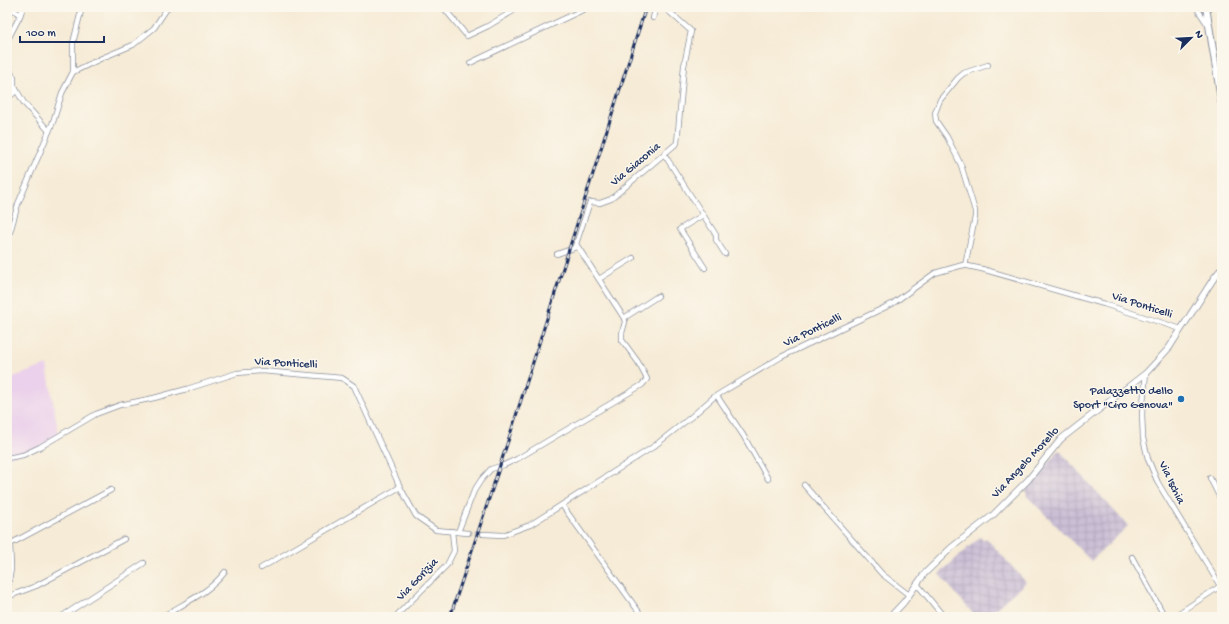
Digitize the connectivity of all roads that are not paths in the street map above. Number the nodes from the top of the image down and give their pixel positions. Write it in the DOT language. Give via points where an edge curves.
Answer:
graph roads {
  1 [pos="10,7"];
  2 [pos="23,7"];
  3 [pos="82,7"];
  4 [pos="168,7"];
  5 [pos="443,7"];
  6 [pos="520,7"];
  7 [pos="589,7"];
  8 [pos="656,7"];
  9 [pos="664,7"];
  10 [pos="1196,7"];
  11 [pos="1206,7"];
  12 [pos="20,16"];
  13 [pos="653,18"];
  14 [pos="1210,28"];
  15 [pos="7,41"];
  16 [pos="470,62"];
  17 [pos="988,65"];
  18 [pos="7,66"];
  19 [pos="74,72"];
  20 [pos="16,90"];
  21 [pos="7,99"];
  22 [pos="1222,105"];
  23 [pos="49,131"];
  24 [pos="664,154"];
  25 [pos="703,214"];
  26 [pos="576,244"];
  27 [pos="7,252"];
  28 [pos="557,254"];
  29 [pos="725,254"];
  30 [pos="633,258"];
  31 [pos="965,266"];
  32 [pos="705,268"];
  33 [pos="1222,268"];
  34 [pos="599,279"];
  35 [pos="658,296"];
  36 [pos="624,318"];
  37 [pos="1181,329"];
  38 [pos="1146,373"];
  39 [pos="717,396"];
  40 [pos="7,458"];
  41 [pos="1210,478"];
  42 [pos="768,479"];
  43 [pos="804,485"];
  44 [pos="400,487"];
  45 [pos="111,490"];
  46 [pos="1222,502"];
  47 [pos="562,505"];
  48 [pos="7,526"];
  49 [pos="452,531"];
  50 [pos="458,532"];
  51 [pos="468,533"];
  52 [pos="483,534"];
  53 [pos="124,539"];
  54 [pos="9,545"];
  55 [pos="1132,557"];
  56 [pos="144,563"];
  57 [pos="261,568"];
  58 [pos="225,572"];
  59 [pos="917,584"];
  60 [pos="1221,587"];
  61 [pos="7,592"];
  62 [pos="909,595"];
  63 [pos="7,597"];
  64 [pos="639,612"];
  65 [pos="61,617"];
  66 [pos="162,617"];
  67 [pos="395,617"];
  68 [pos="890,617"];
  69 [pos="944,617"];
  70 [pos="1165,617"];
  71 [pos="1174,617"];
  1 -- 12 [label="street"];
  2 -- 12 [label="street"];
  3 -- 19 [label="street" via="73,43"];
  4 -- 19 [label="street" via="154,28 133,45"];
  5 -- 6 [label="street" via="467,36"];
  7 -- 16 [label="street"];
  8 -- 13 [label="street"];
  9 -- 24 [label="street, Via Giaconia" via="691,33 683,73 678,141"];
  10 -- 14 [label="street"];
  11 -- 14 [label="main road"];
  12 -- 15 [label="street"];
  14 -- 22 [label="main road"];
  17 -- 31 [label="street" via="964,73 958,78 940,100 935,113 936,122 961,165 974,210 975,217"];
  18 -- 20 [label="street" via="14,78"];
  19 -- 23 [label="street" via="62,93"];
  20 -- 21 [label="street"];
  20 -- 23 [label="street"];
  23 -- 27 [label="street" via="18,204"];
  24 -- 25 [label="street"];
  24 -- 26 [label="street, Via Giaconia" via="611,198 590,202"];
  25 -- 29 [label="street"];
  25 -- 32 [label="street" via="680,229"];
  26 -- 28 [label="street" via="574,248"];
  26 -- 34 [label="street"];
  30 -- 34 [label="street"];
  31 -- 37 [label="street, Via Ponticelli" via="982,268"];
  31 -- 39 [label="street, Via Ponticelli" via="935,273 892,304 781,358"];
  33 -- 37 [label="street, Via Angelo Morello"];
  34 -- 36 [label="street"];
  35 -- 36 [label="street"];
  36 -- 50 [label="street" via="622,340 645,373 646,381 517,459 491,469 474,491"];
  37 -- 38 [label="street, Via Angelo Morello" via="1169,348"];
  38 -- 59 [label="street, Via Angelo Morello" via="1061,440 1028,480 993,515 924,573"];
  38 -- 60 [label="street, Via Ischia" via="1142,414 1143,438 1148,459 1158,483"];
  39 -- 42 [label="street"];
  39 -- 47 [label="street, Via Ponticelli" via="653,447"];
  40 -- 44 [label="street, Via Ponticelli" via="23,455 96,414 120,405 187,389 237,373 269,372 342,378 354,386"];
  41 -- 46 [label="street"];
  43 -- 62 [label="street" via="882,574"];
  44 -- 49 [label="street, Via Ponticelli" via="416,516 436,530"];
  44 -- 57 [label="street"];
  45 -- 54 [label="street"];
  47 -- 52 [label="street, Via Ponticelli" via="530,526 503,535"];
  47 -- 64 [label="street"];
  48 -- 54 [label="street"];
  49 -- 50 [label="street, Via Ponticelli"];
  49 -- 67 [label="street, Via Gorizia" via="454,551 447,564"];
  50 -- 51 [label="street, Via Ponticelli"];
  53 -- 63 [label="street" via="36,586"];
  54 -- 61 [label="street" via="11,569"];
  55 -- 70 [label="street"];
  56 -- 65 [label="street"];
  58 -- 66 [label="street" via="207,590"];
  59 -- 62 [label="street, Via Angelo Morello"];
  59 -- 69 [label="street"];
  60 -- 71 [label="street"];
  62 -- 68 [label="street, Via Angelo Morello"];
}
